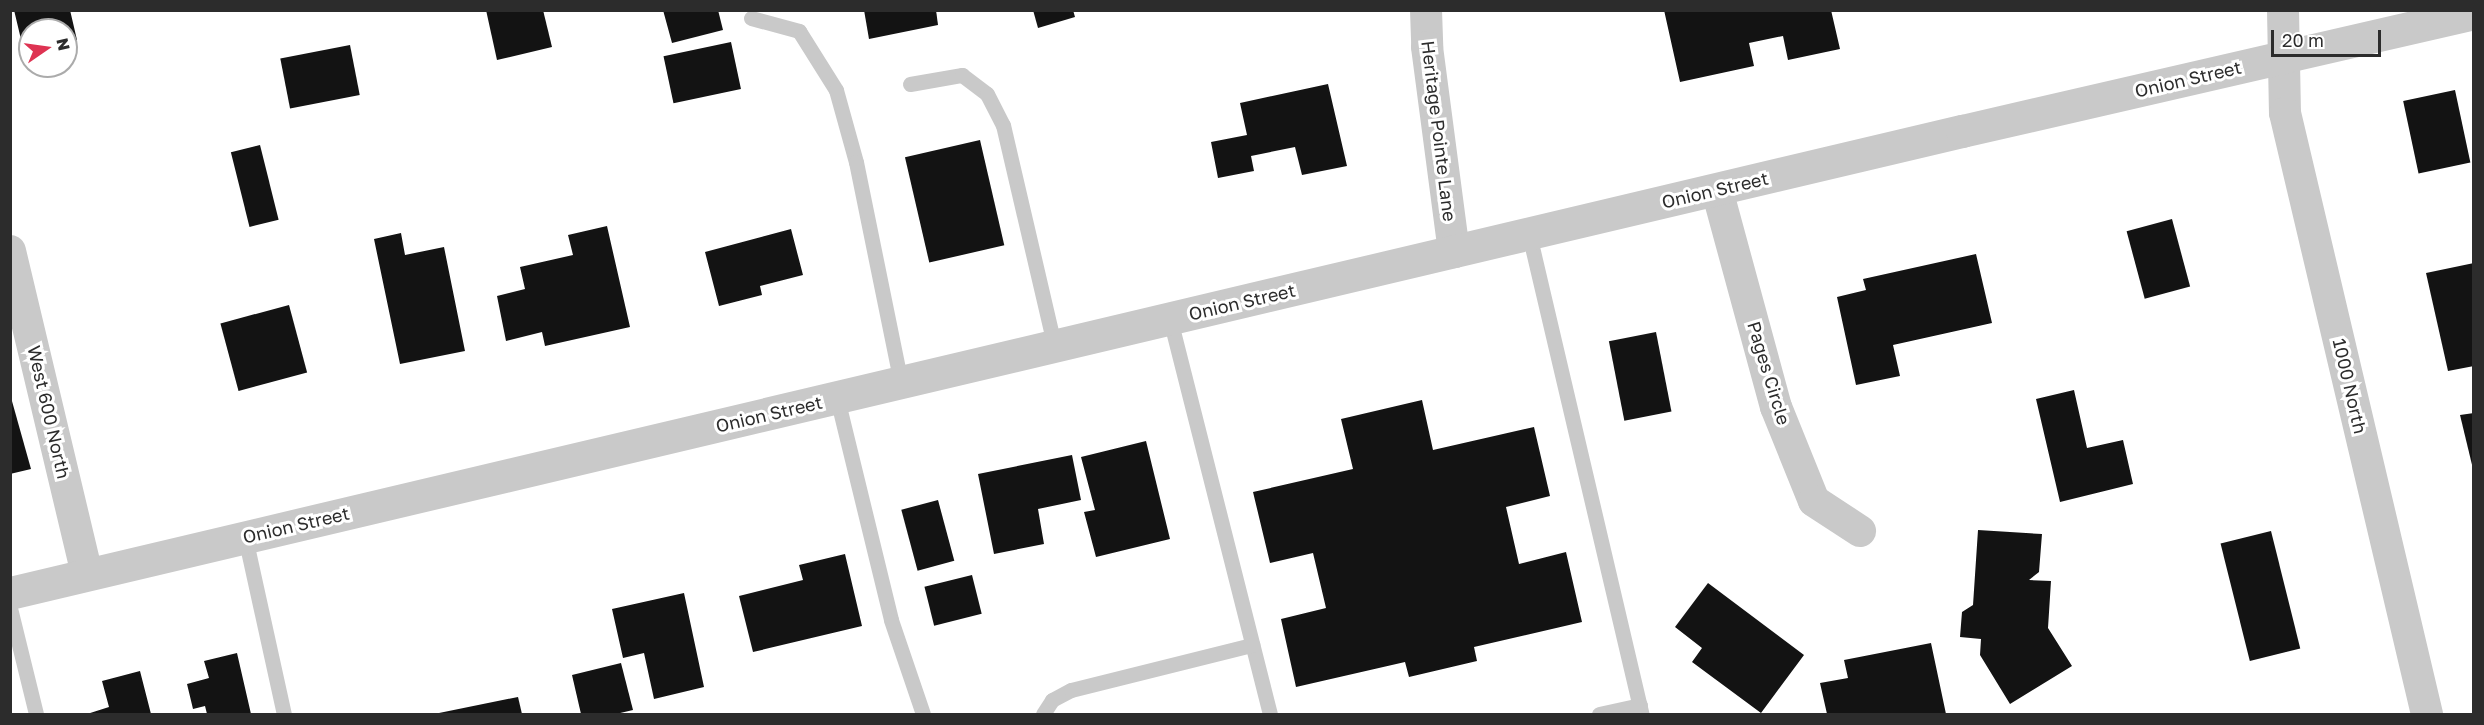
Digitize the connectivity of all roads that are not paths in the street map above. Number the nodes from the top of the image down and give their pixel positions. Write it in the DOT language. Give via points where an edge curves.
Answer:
graph roads {
  1 [pos="1426,10"];
  2 [pos="2283,10"];
  3 [pos="2474,13"];
  4 [pos="751,18"];
  5 [pos="2285,57"];
  6 [pos="910,84"];
  7 [pos="1717,190"];
  8 [pos="1529,234"];
  9 [pos="10,251"];
  10 [pos="1454,252"];
  11 [pos="1170,319"];
  12 [pos="1054,345"];
  13 [pos="901,383"];
  14 [pos="837,398"];
  15 [pos="1860,531"];
  16 [pos="245,537"];
  17 [pos="87,574"];
  18 [pos="10,593"];
  19 [pos="10,608"];
  20 [pos="1252,645"];
  21 [pos="1641,710"];
  22 [pos="36,714"];
  23 [pos="284,714"];
  24 [pos="923,714"];
  25 [pos="1043,714"];
  26 [pos="1270,714"];
  27 [pos="1599,714"];
  28 [pos="2427,714"];
  1 -- 10 [label="street, Heritage Pointe Lane" via="1427,47"];
  2 -- 5 [label="street, 1000 North"];
  3 -- 5 [label="street, Onion Street"];
  4 -- 13 [label="lane" via="799,31 836,90 856,162"];
  5 -- 7 [label="street, Onion Street"];
  5 -- 28 [label="street, 1000 North" via="2285,113"];
  6 -- 12 [label="lane" via="962,75 987,94 1003,125"];
  7 -- 8 [label="street, Onion Street"];
  7 -- 15 [label="street, Pages Circle" via="1776,407 1814,501"];
  8 -- 10 [label="street, Onion Street"];
  8 -- 21 [label="lane"];
  9 -- 17 [label="street, West 600 North"];
  10 -- 11 [label="street, Onion Street"];
  11 -- 12 [label="street, Onion Street"];
  11 -- 20 [label="lane"];
  12 -- 13 [label="street, Onion Street"];
  13 -- 14 [label="street, Onion Street"];
  14 -- 16 [label="street, Onion Street"];
  14 -- 24 [label="lane" via="891,620"];
  16 -- 17 [label="street, Onion Street"];
  16 -- 23 [label="lane"];
  17 -- 18 [label="street, Onion Street"];
  19 -- 22 [label="lane"];
  20 -- 25 [label="lane" via="1071,690 1052,700"];
  20 -- 26 [label="lane"];
  21 -- 27 [label="lane"];
}
